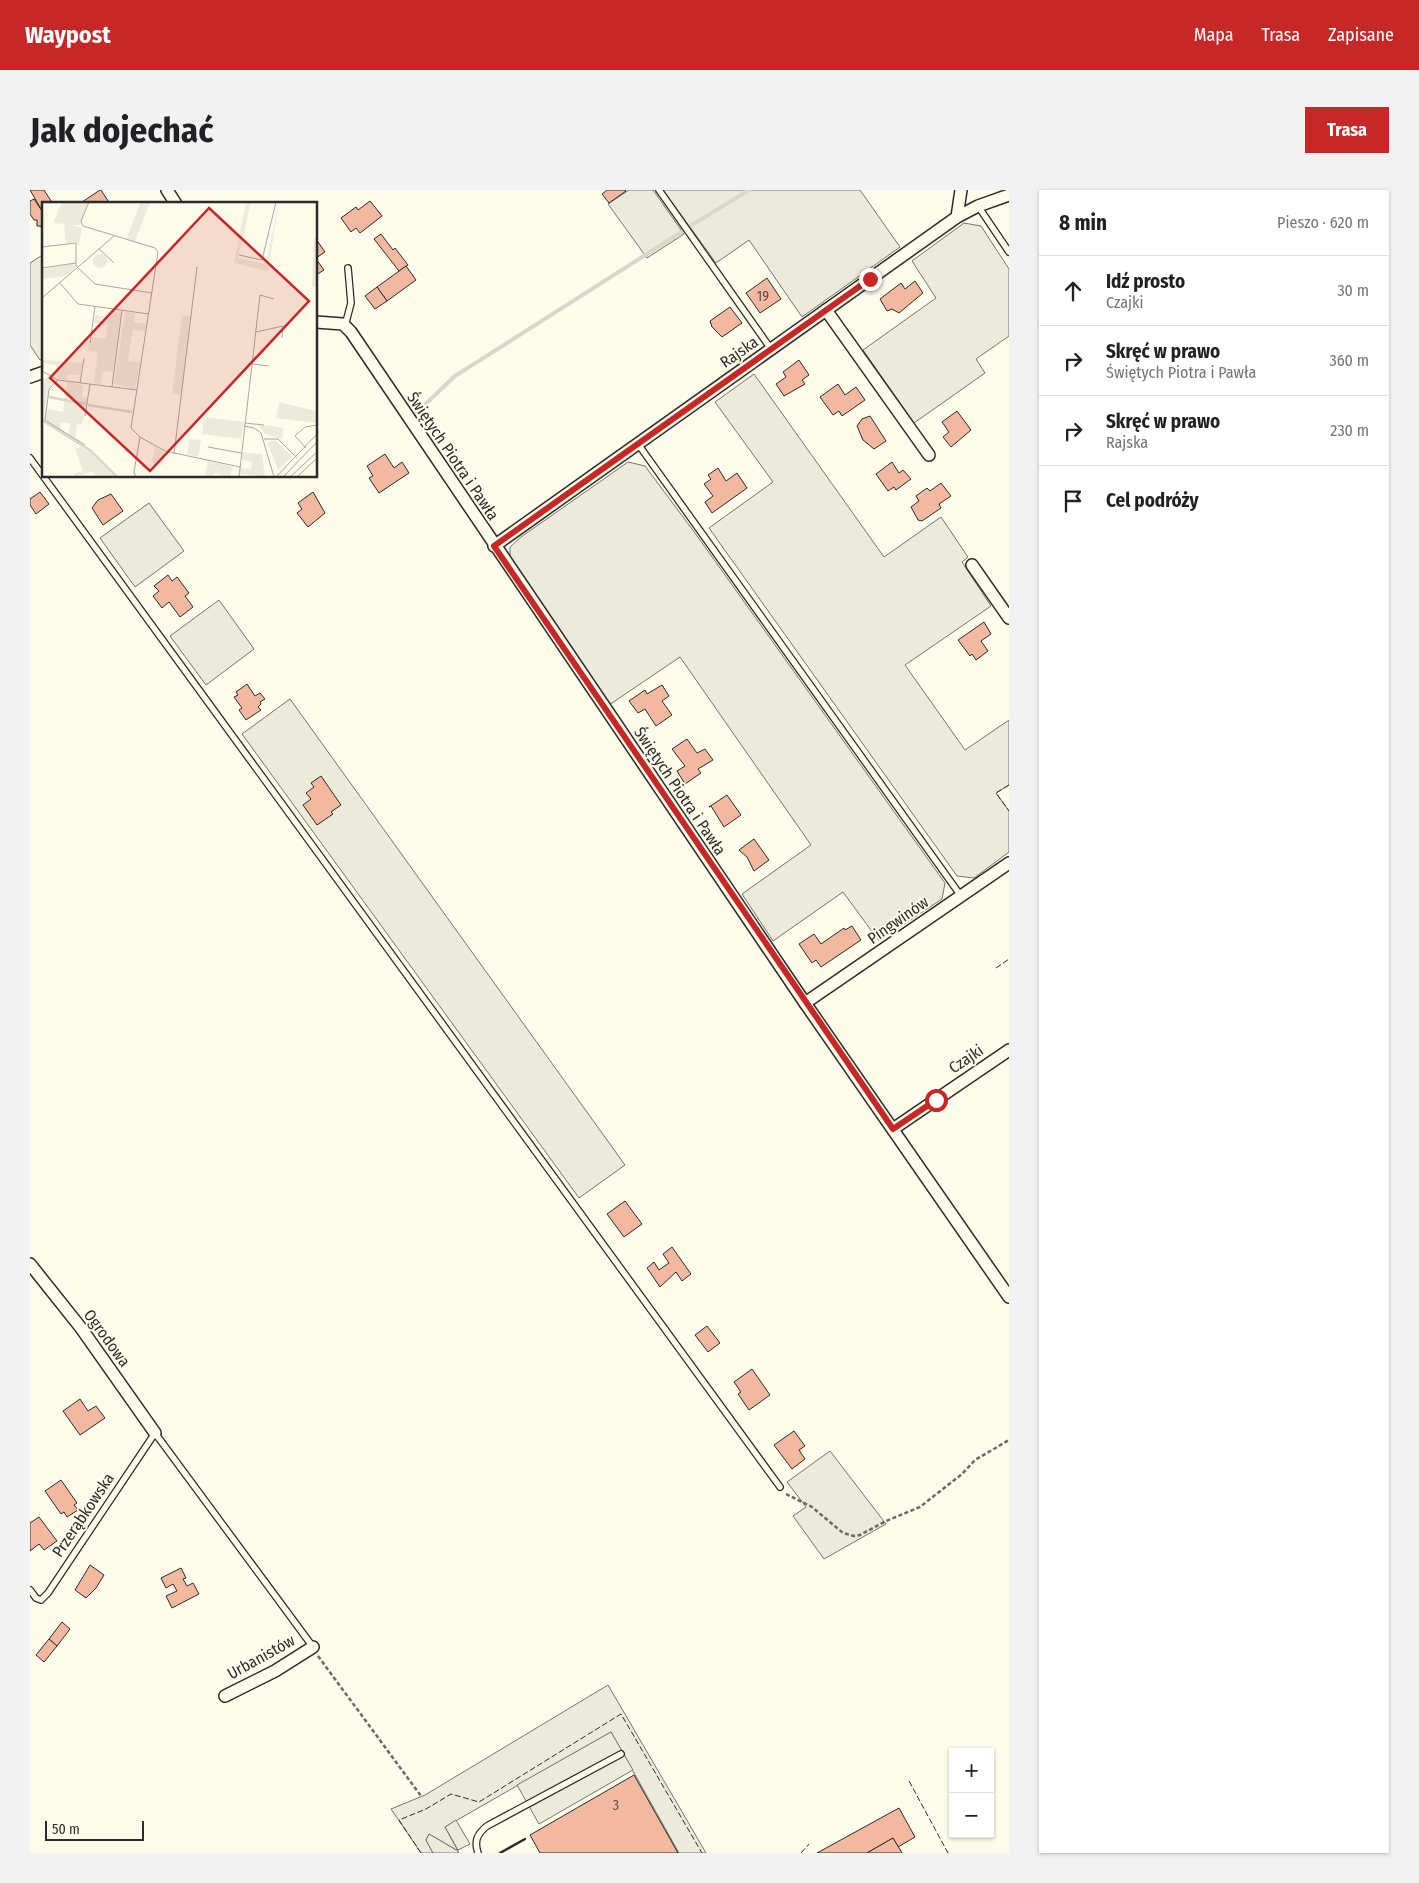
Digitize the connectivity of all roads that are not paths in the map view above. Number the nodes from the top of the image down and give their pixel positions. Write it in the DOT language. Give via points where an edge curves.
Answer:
graph roads {
  1 [pos="167,190"];
  2 [pos="658,190"];
  3 [pos="961,190"];
  4 [pos="1009,195"];
  5 [pos="175,202"];
  6 [pos="978,206"];
  7 [pos="957,217"];
  8 [pos="1009,252"];
  9 [pos="348,268"];
  10 [pos="826,310"];
  11 [pos="318,322"];
  12 [pos="345,326"];
  13 [pos="771,349"];
  14 [pos="42,373"];
  15 [pos="30,377"];
  16 [pos="638,444"];
  17 [pos="929,455"];
  18 [pos="30,458"];
  19 [pos="42,474"];
  20 [pos="45,478"];
  21 [pos="494,546"];
  22 [pos="972,565"];
  23 [pos="1009,618"];
  24 [pos="1009,863"];
  25 [pos="961,896"];
  26 [pos="805,1003"];
  27 [pos="1009,1050"];
  28 [pos="893,1129"];
  29 [pos="30,1264"];
  30 [pos="1009,1296"];
  31 [pos="156,1433"];
  32 [pos="780,1487"];
  33 [pos="30,1590"];
  34 [pos="313,1646"];
  35 [pos="225,1696"];
  36 [pos="621,1754"];
  37 [pos="478,1853"];
  1 -- 5 [label="street"];
  2 -- 13 [label="lane"];
  3 -- 7 [label="street"];
  4 -- 6 [label="street, Rajska"];
  6 -- 7 [label="street, Rajska"];
  6 -- 8 [label="lane"];
  7 -- 10 [label="street, Rajska"];
  9 -- 12 [label="lane" via="351,303"];
  10 -- 13 [label="street, Rajska"];
  10 -- 17 [label="street"];
  11 -- 12 [label="street"];
  12 -- 21 [label="street, Świętych Piotra i Pawła"];
  13 -- 16 [label="street, Rajska"];
  14 -- 15 [label="street"];
  16 -- 21 [label="street, Rajska"];
  16 -- 25 [label="lane"];
  18 -- 19 [label="lane"];
  20 -- 32 [label="lane"];
  21 -- 26 [label="street, Świętych Piotra i Pawła"];
  22 -- 23 [label="street"];
  24 -- 25 [label="street, Pingwinów"];
  25 -- 26 [label="street, Pingwinów"];
  26 -- 28 [label="street, Świętych Piotra i Pawła"];
  27 -- 28 [label="street, Czajki"];
  28 -- 30 [label="street, Świętych Piotra i Pawła"];
  29 -- 31 [label="street, Ogrodowa" via="81,1328"];
  31 -- 33 [label="lane, Przerąbkowska" via="48,1593 41,1600"];
  31 -- 34 [label="lane"];
  34 -- 35 [label="street, Urbanistów" via="276,1671"];
  36 -- 37 [label="lane" via="486,1826 476,1840"];
}
